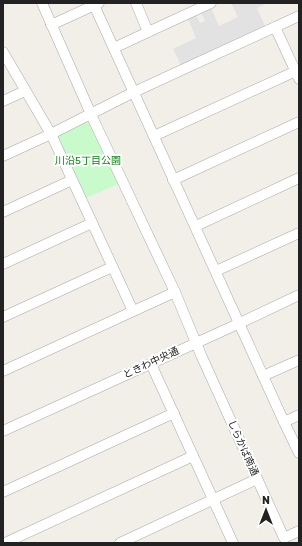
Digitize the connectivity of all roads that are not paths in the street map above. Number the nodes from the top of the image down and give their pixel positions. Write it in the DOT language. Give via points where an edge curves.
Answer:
graph roads {
  1 [pos="42,3"];
  2 [pos="136,3"];
  3 [pos="211,3"];
  4 [pos="97,4"];
  5 [pos="299,16"];
  6 [pos="52,25"];
  7 [pos="275,27"];
  8 [pos="148,32"];
  9 [pos="114,48"];
  10 [pos="3,52"];
  11 [pos="297,75"];
  12 [pos="25,91"];
  13 [pos="134,92"];
  14 [pos="3,101"];
  15 [pos="91,114"];
  16 [pos="299,122"];
  17 [pos="51,134"];
  18 [pos="154,136"];
  19 [pos="3,156"];
  20 [pos="299,178"];
  21 [pos="72,180"];
  22 [pos="173,180"];
  23 [pos="3,212"];
  24 [pos="92,223"];
  25 [pos="196,226"];
  26 [pos="299,233"];
  27 [pos="3,264"];
  28 [pos="112,267"];
  29 [pos="216,271"];
  30 [pos="175,292"];
  31 [pos="299,295"];
  32 [pos="133,311"];
  33 [pos="3,317"];
  34 [pos="240,323"];
  35 [pos="196,343"];
  36 [pos="299,360"];
  37 [pos="151,364"];
  38 [pos="3,371"];
  39 [pos="263,376"];
  40 [pos="174,413"];
  41 [pos="299,415"];
  42 [pos="284,422"];
  43 [pos="3,431"];
  44 [pos="299,453"];
  45 [pos="193,456"];
  46 [pos="257,479"];
  47 [pos="3,492"];
  48 [pos="214,500"];
  49 [pos="299,531"];
  50 [pos="285,541"];
  51 [pos="6,543"];
  52 [pos="120,543"];
  53 [pos="232,543"];
  1 -- 6 [label="street, しらかば南通"];
  2 -- 8 [label="street"];
  3 -- 8 [label="street"];
  4 -- 6 [label="street"];
  4 -- 9 [label="street"];
  5 -- 7 [label="street"];
  6 -- 15 [label="street, しらかば南通"];
  7 -- 11 [label="street"];
  7 -- 13 [label="street"];
  8 -- 9 [label="street"];
  9 -- 13 [label="street"];
  10 -- 12 [label="street"];
  11 -- 18 [label="street"];
  12 -- 14 [label="street"];
  12 -- 17 [label="street"];
  13 -- 15 [label="street"];
  13 -- 18 [label="street"];
  15 -- 17 [label="street"];
  15 -- 30 [label="street, しらかば南通"];
  16 -- 22 [label="street"];
  17 -- 19 [label="street"];
  17 -- 21 [label="street"];
  18 -- 22 [label="street"];
  20 -- 25 [label="street"];
  21 -- 23 [label="street"];
  21 -- 24 [label="street"];
  22 -- 25 [label="street"];
  24 -- 27 [label="street"];
  24 -- 28 [label="street"];
  25 -- 29 [label="street"];
  26 -- 29 [label="street"];
  28 -- 32 [label="street"];
  28 -- 33 [label="street"];
  29 -- 34 [label="street"];
  30 -- 32 [label="street"];
  30 -- 35 [label="street, しらかば南通"];
  31 -- 34 [label="street, ときわ中央通"];
  32 -- 38 [label="street"];
  34 -- 35 [label="street, ときわ中央通"];
  34 -- 39 [label="street"];
  35 -- 37 [label="street, ときわ中央通"];
  35 -- 46 [label="street, しらかば南通"];
  36 -- 39 [label="street"];
  37 -- 40 [label="street"];
  37 -- 43 [label="street, ときわ中央通"];
  39 -- 42 [label="street"];
  40 -- 45 [label="street"];
  40 -- 47 [label="street"];
  41 -- 42 [label="street"];
  42 -- 44 [label="street"];
  45 -- 48 [label="street"];
  45 -- 51 [label="street"];
  46 -- 48 [label="street"];
  46 -- 50 [label="street, しらかば南通"];
  48 -- 52 [label="street"];
  48 -- 53 [label="street"];
  49 -- 50 [label="street, しらかば南通"];
}
